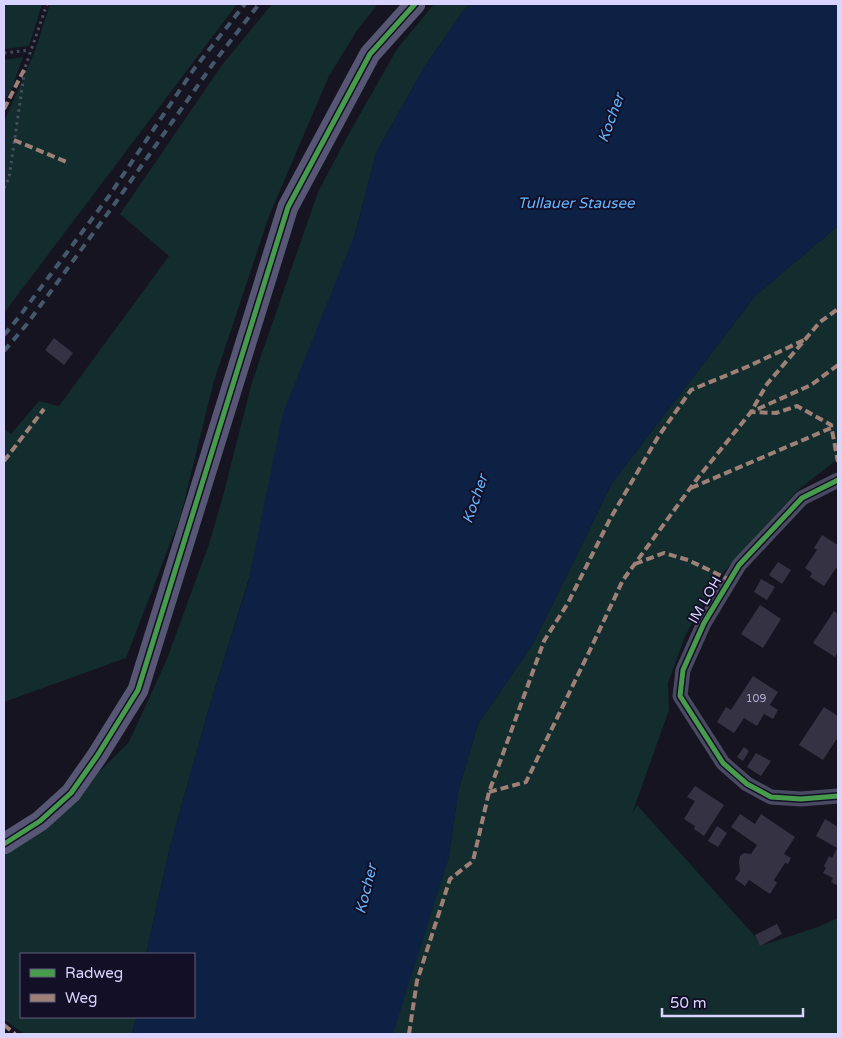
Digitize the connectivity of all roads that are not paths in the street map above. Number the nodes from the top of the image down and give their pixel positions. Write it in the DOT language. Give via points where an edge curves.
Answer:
graph roads {
  1 [pos="415,4"];
  2 [pos="838,480"];
  3 [pos="838,796"];
  4 [pos="4,844"];
  1 -- 4 [label="street" via="370,54 288,206 138,690 70,793 40,821"];
  2 -- 3 [label="street, IM LOH" via="802,498 739,565 704,623 683,670 680,696 723,762 747,784 771,797 801,800"];
}
